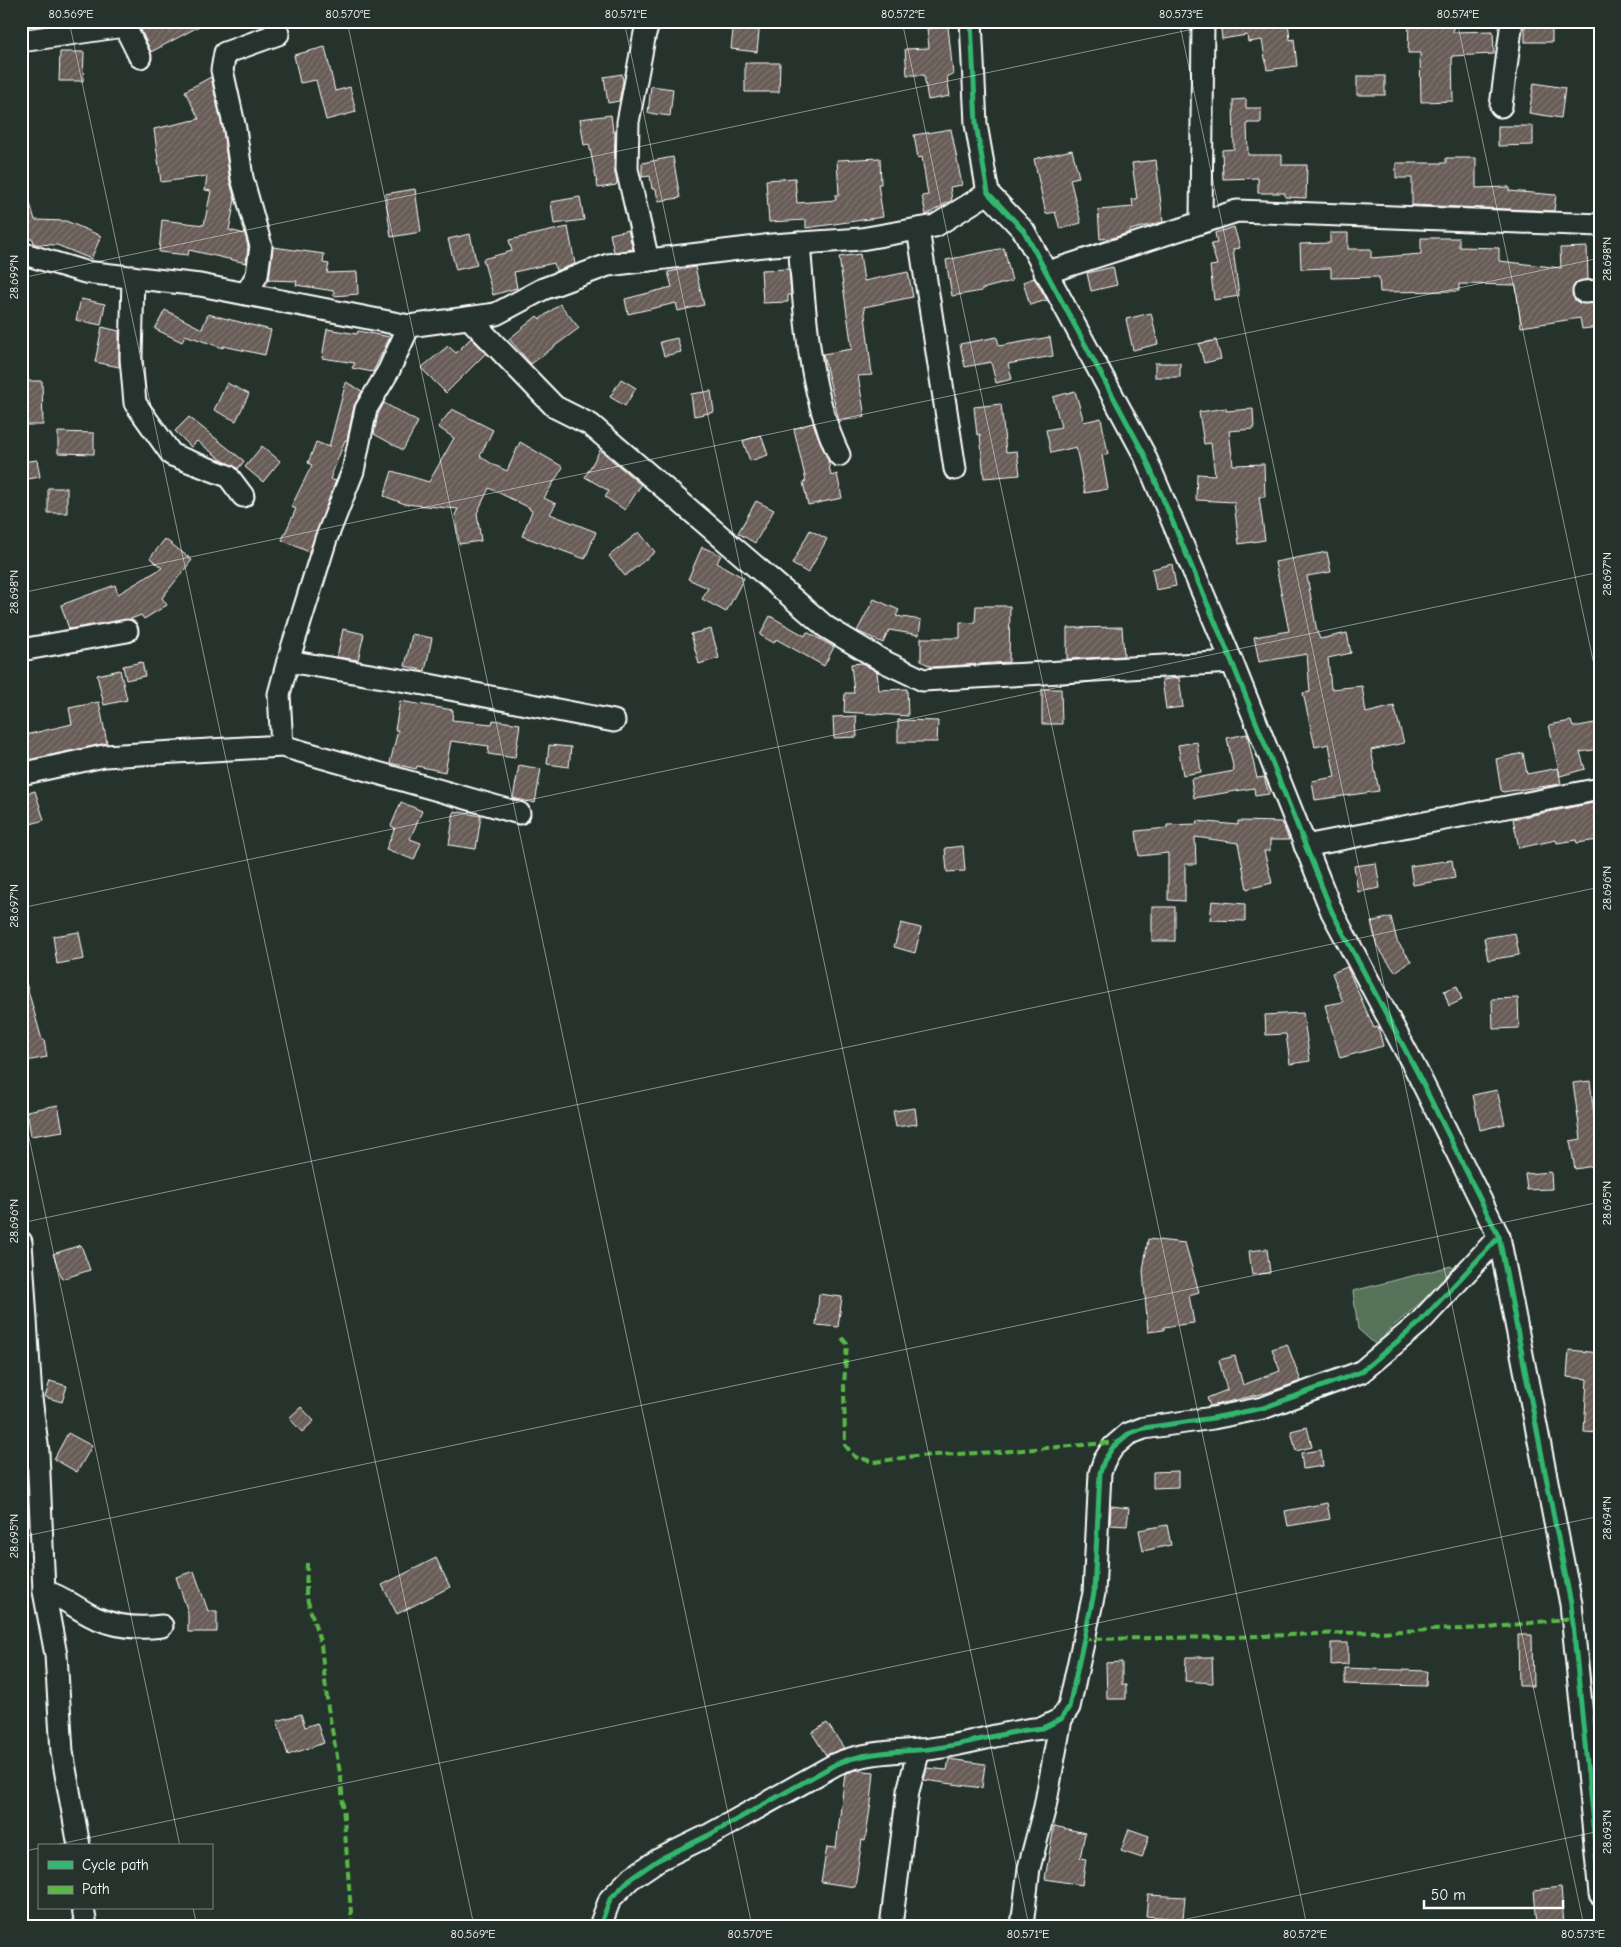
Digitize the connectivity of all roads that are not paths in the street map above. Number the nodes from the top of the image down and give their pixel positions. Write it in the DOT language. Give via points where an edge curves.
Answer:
graph roads {
  1 [pos="275,21"];
  2 [pos="650,21"];
  3 [pos="971,21"];
  4 [pos="1204,21"];
  5 [pos="1512,21"];
  6 [pos="123,22"];
  7 [pos="21,40"];
  8 [pos="140,57"];
  9 [pos="1501,106"];
  10 [pos="988,193"];
  11 [pos="1201,221"];
  12 [pos="1600,225"];
  13 [pos="918,229"];
  14 [pos="799,243"];
  15 [pos="21,253"];
  16 [pos="648,260"];
  17 [pos="1045,273"];
  18 [pos="133,277"];
  19 [pos="246,294"];
  20 [pos="469,318"];
  21 [pos="409,326"];
  22 [pos="839,455"];
  23 [pos="955,469"];
  24 [pos="243,496"];
  25 [pos="126,630"];
  26 [pos="21,650"];
  27 [pos="288,661"];
  28 [pos="1232,662"];
  29 [pos="614,721"];
  30 [pos="282,746"];
  31 [pos="21,774"];
  32 [pos="1600,789"];
  33 [pos="519,813"];
  34 [pos="1305,846"];
  35 [pos="1499,1237"];
  36 [pos="21,1242"];
  37 [pos="26,1394"];
  38 [pos="44,1591"];
  39 [pos="162,1626"];
  40 [pos="1061,1719"];
  41 [pos="1592,1747"];
  42 [pos="919,1750"];
  43 [pos="78,1844"];
  44 [pos="1600,1894"];
  45 [pos="83,1910"];
  46 [pos="86,1926"];
  47 [pos="600,1926"];
  48 [pos="891,1926"];
  49 [pos="1022,1926"];
  1 -- 19 [label="street" via="278,34 225,53 222,70 242,178 261,246 257,275"];
  2 -- 16 [label="street" via="628,122 627,169"];
  3 -- 10 [label="street" via="976,124"];
  4 -- 11 [label="street"];
  5 -- 9 [label="street"];
  6 -- 7 [label="street" via="116,28"];
  6 -- 8 [label="street"];
  10 -- 13 [label="street" via="935,226"];
  10 -- 17 [label="street" via="1024,231"];
  11 -- 12 [label="street" via="1237,211"];
  11 -- 17 [label="street"];
  13 -- 14 [label="street" via="861,239"];
  13 -- 23 [label="street"];
  14 -- 16 [label="street"];
  14 -- 22 [label="street" via="808,347 829,435"];
  15 -- 18 [label="street" via="85,272"];
  16 -- 20 [label="street" via="608,265 544,289 496,314"];
  17 -- 28 [label="street" via="1144,454"];
  18 -- 19 [label="street"];
  18 -- 24 [label="street" via="131,358 135,403 172,455 228,476"];
  19 -- 21 [label="street"];
  20 -- 21 [label="street"];
  20 -- 28 [label="street" via="555,407 591,425 826,626 883,661 923,680"];
  21 -- 27 [label="street" via="366,409 353,471 326,539"];
  25 -- 26 [label="street"];
  27 -- 29 [label="street"];
  27 -- 30 [label="street" via="279,694"];
  28 -- 34 [label="street"];
  30 -- 31 [label="street" via="104,756"];
  30 -- 33 [label="street"];
  32 -- 34 [label="street"];
  34 -- 35 [label="street" via="1332,912 1416,1070"];
  35 -- 40 [label="street" via="1418,1324 1361,1372 1263,1408 1144,1428 1128,1434 1114,1447 1100,1473 1094,1593 1069,1707"];
  35 -- 41 [label="street" via="1571,1604"];
  36 -- 37 [label="street"];
  37 -- 38 [label="street" via="38,1452"];
  38 -- 39 [label="street" via="97,1618 140,1629"];
  38 -- 43 [label="street" via="56,1655 62,1752"];
  40 -- 42 [label="street" via="1043,1728"];
  40 -- 49 [label="street" via="1045,1807 1029,1868"];
  41 -- 44 [label="street"];
  42 -- 47 [label="street" via="879,1753 836,1764 658,1860 630,1879 610,1899"];
  42 -- 48 [label="street" via="908,1791"];
  45 -- 46 [label="street"];
}
